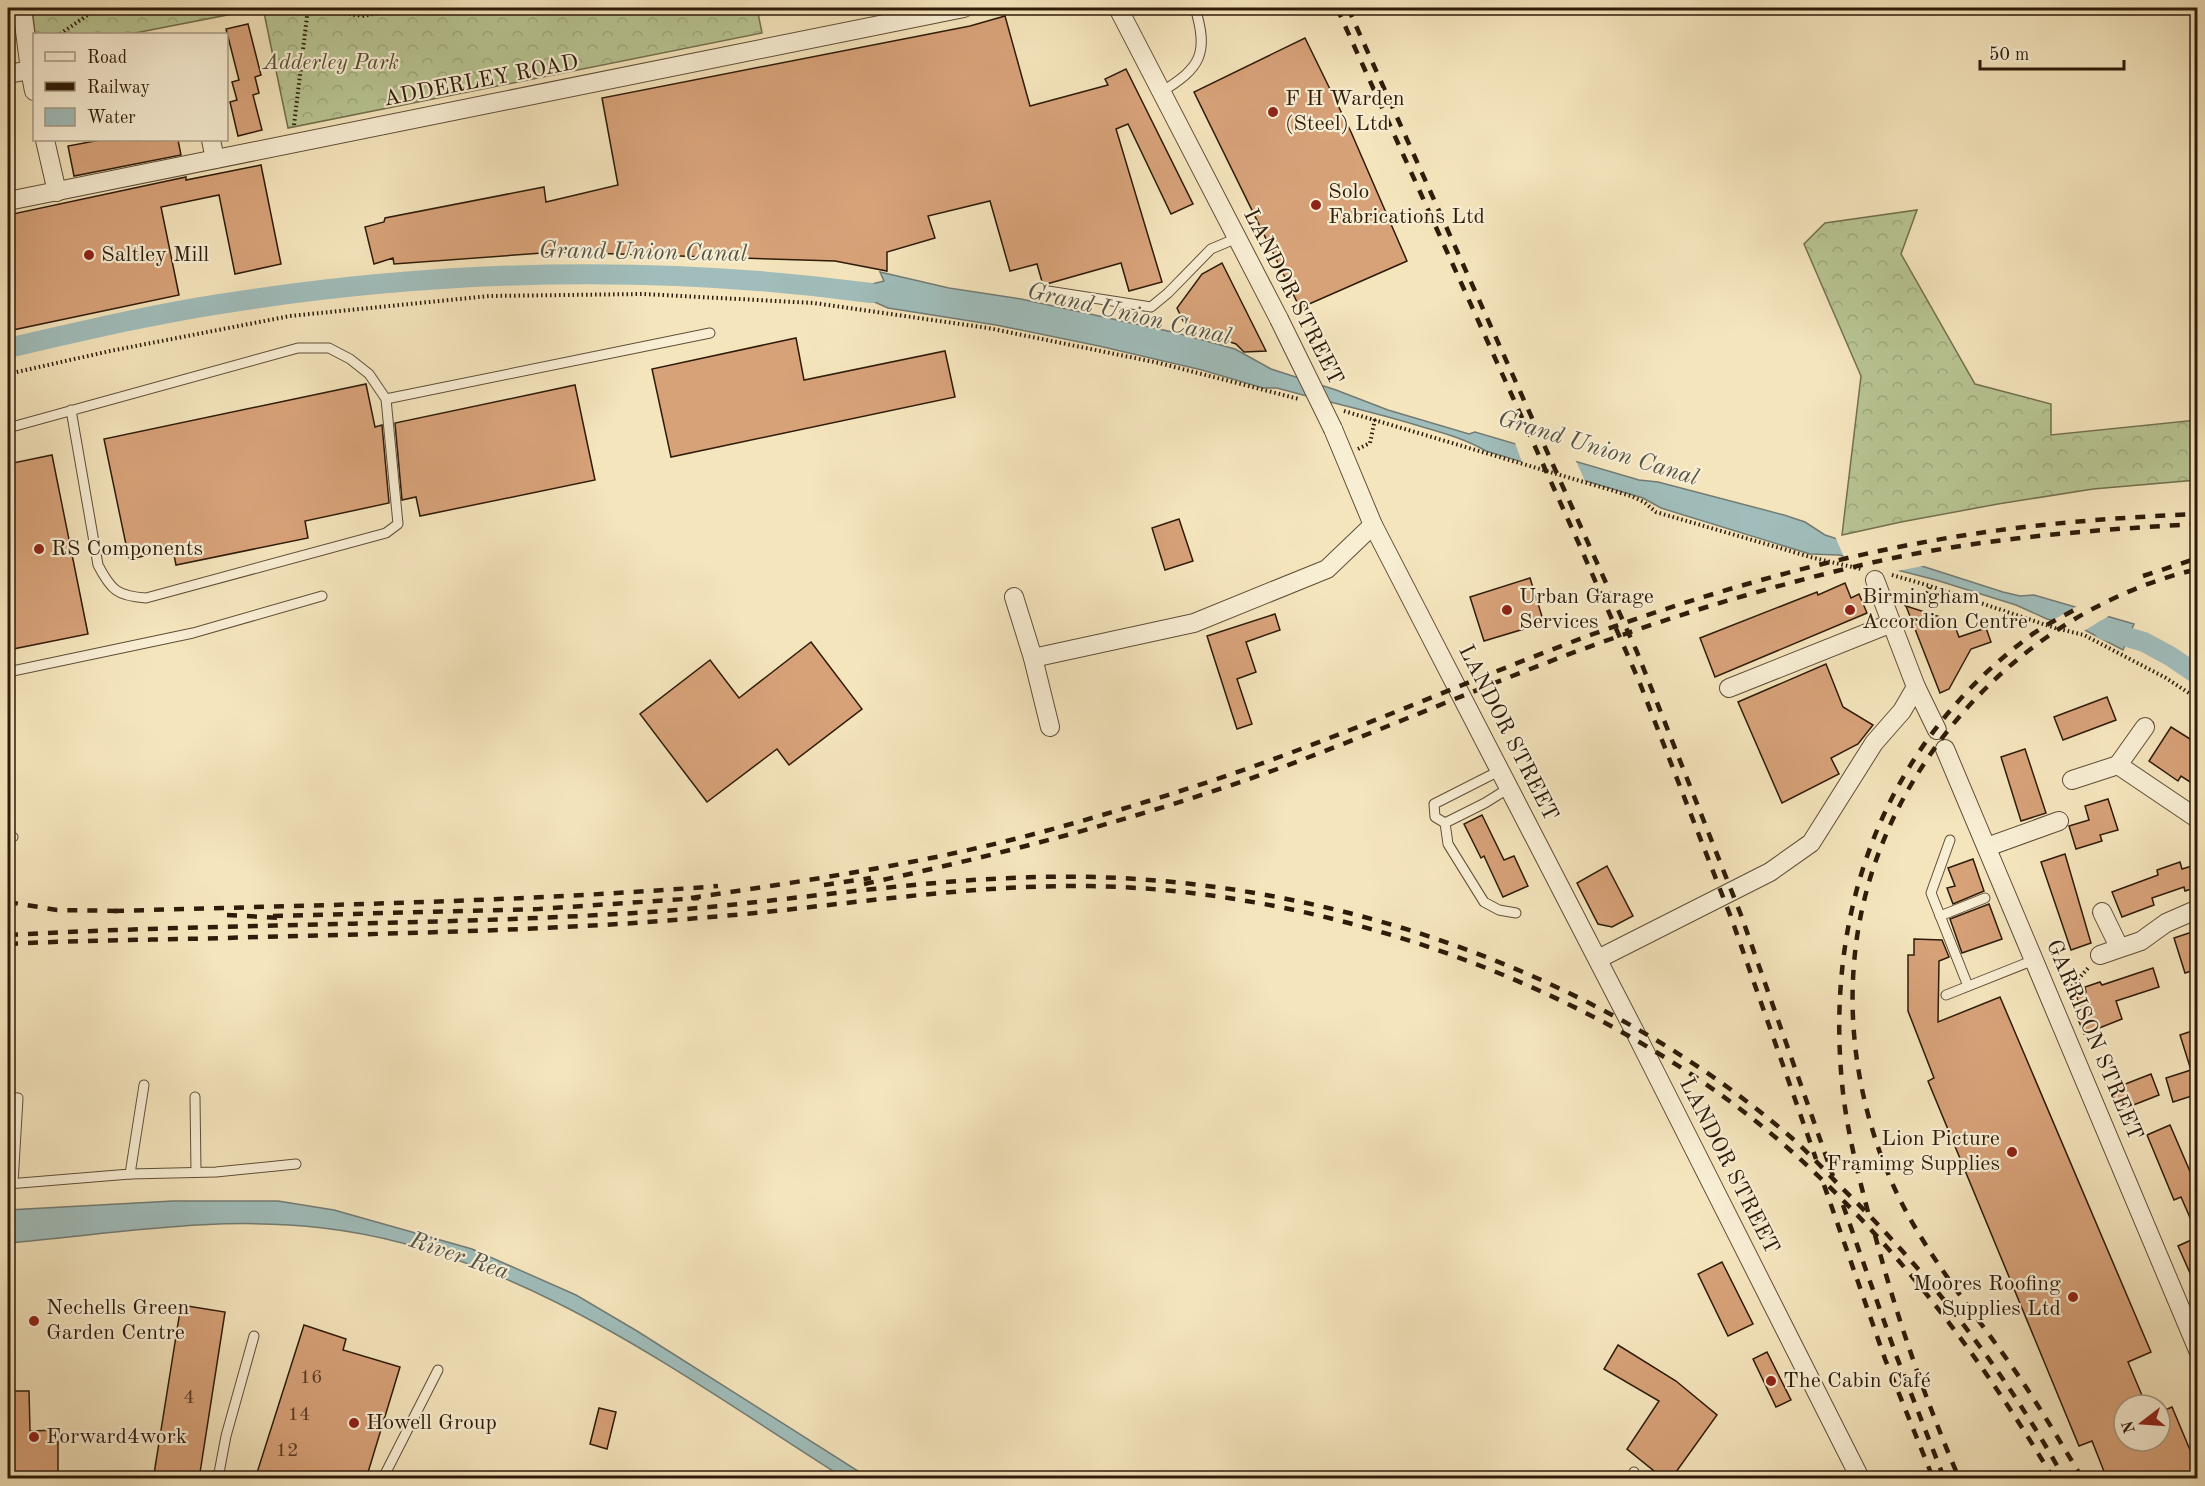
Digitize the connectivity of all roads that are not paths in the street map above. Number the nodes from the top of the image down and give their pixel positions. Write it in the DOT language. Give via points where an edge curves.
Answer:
graph roads {
  1 [pos="22,8"];
  2 [pos="964,8"];
  3 [pos="1118,8"];
  4 [pos="1195,8"];
  5 [pos="30,70"];
  6 [pos="8,74"];
  7 [pos="33,86"];
  8 [pos="1161,92"];
  9 [pos="45,141"];
  10 [pos="211,141"];
  11 [pos="215,159"];
  12 [pos="57,192"];
  13 [pos="8,201"];
  14 [pos="1237,238"];
  15 [pos="1048,291"];
  16 [pos="710,333"];
  17 [pos="386,399"];
  18 [pos="71,410"];
  19 [pos="8,428"];
  20 [pos="1373,525"];
  21 [pos="1876,575"];
  22 [pos="322,596"];
  23 [pos="1014,597"];
  24 [pos="1890,617"];
  25 [pos="1033,658"];
  26 [pos="8,672"];
  27 [pos="1916,687"];
  28 [pos="1729,688"];
  29 [pos="1050,727"];
  30 [pos="2145,727"];
  31 [pos="1937,730"];
  32 [pos="1945,749"];
  33 [pos="2118,765"];
  34 [pos="1501,771"];
  35 [pos="2072,780"];
  36 [pos="1509,788"];
  37 [pos="2198,819"];
  38 [pos="2059,821"];
  39 [pos="1445,823"];
  40 [pos="1950,840"];
  41 [pos="1987,847"];
  42 [pos="1985,898"];
  43 [pos="2198,909"];
  44 [pos="2102,912"];
  45 [pos="1516,913"];
  46 [pos="1940,916"];
  47 [pos="2119,947"];
  48 [pos="2100,955"];
  49 [pos="1598,959"];
  50 [pos="2034,960"];
  51 [pos="1968,986"];
  52 [pos="1946,995"];
  53 [pos="144,1085"];
  54 [pos="8,1097"];
  55 [pos="195,1097"];
  56 [pos="296,1164"];
  57 [pos="196,1173"];
  58 [pos="130,1174"];
  59 [pos="10,1184"];
  60 [pos="254,1336"];
  61 [pos="2198,1350"];
  62 [pos="438,1370"];
  63 [pos="218,1479"];
  64 [pos="383,1479"];
  65 [pos="1860,1479"];
  1 -- 5 [label="street"];
  2 -- 11 [label="street, ADDERLEY ROAD"];
  3 -- 8 [label="street, LANDOR STREET"];
  4 -- 8 [label="lane" via="1202,39 1197,63 1183,79"];
  5 -- 6 [label="street"];
  5 -- 7 [label="street"];
  8 -- 14 [label="street, LANDOR STREET"];
  9 -- 12 [label="street"];
  10 -- 11 [label="street"];
  11 -- 12 [label="street, ADDERLEY ROAD"];
  12 -- 13 [label="street, ADDERLEY ROAD"];
  14 -- 15 [label="lane" via="1211,249 1151,307"];
  14 -- 20 [label="street, LANDOR STREET, bridge" via="1333,429"];
  16 -- 17 [label="lane"];
  17 -- 18 [label="lane" via="369,374 350,359 329,348 298,348"];
  17 -- 18 [label="lane" via="398,524 386,533 146,598 127,597 108,585 98,565"];
  18 -- 19 [label="lane"];
  20 -- 25 [label="street" via="1327,569 1194,623"];
  20 -- 34 [label="street, LANDOR STREET"];
  21 -- 24 [label="street"];
  22 -- 26 [label="lane" via="193,633"];
  23 -- 25 [label="street"];
  24 -- 27 [label="street"];
  24 -- 28 [label="street"];
  25 -- 29 [label="street"];
  27 -- 31 [label="street"];
  27 -- 49 [label="street" via="1902,711 1874,743 1811,843 1770,872"];
  30 -- 33 [label="street"];
  32 -- 41 [label="street, GARRISON STREET"];
  33 -- 35 [label="street"];
  33 -- 37 [label="street"];
  34 -- 36 [label="street, LANDOR STREET"];
  34 -- 39 [label="lane" via="1434,804 1435,817"];
  36 -- 39 [label="lane"];
  36 -- 49 [label="street, LANDOR STREET"];
  38 -- 41 [label="street"];
  39 -- 45 [label="lane" via="1448,844 1484,902"];
  40 -- 46 [label="lane" via="1931,893"];
  41 -- 50 [label="street, GARRISON STREET"];
  42 -- 46 [label="lane"];
  43 -- 47 [label="street" via="2166,923 2141,941"];
  44 -- 47 [label="street"];
  46 -- 51 [label="lane"];
  47 -- 48 [label="street"];
  49 -- 65 [label="street, LANDOR STREET"];
  50 -- 51 [label="lane"];
  50 -- 61 [label="street, GARRISON STREET"];
  51 -- 52 [label="lane"];
  53 -- 58 [label="lane"];
  54 -- 59 [label="lane" via="18,1098"];
  55 -- 57 [label="lane"];
  56 -- 57 [label="lane"];
  57 -- 58 [label="lane"];
  58 -- 59 [label="lane"];
  60 -- 63 [label="lane"];
  62 -- 64 [label="lane"];
}
